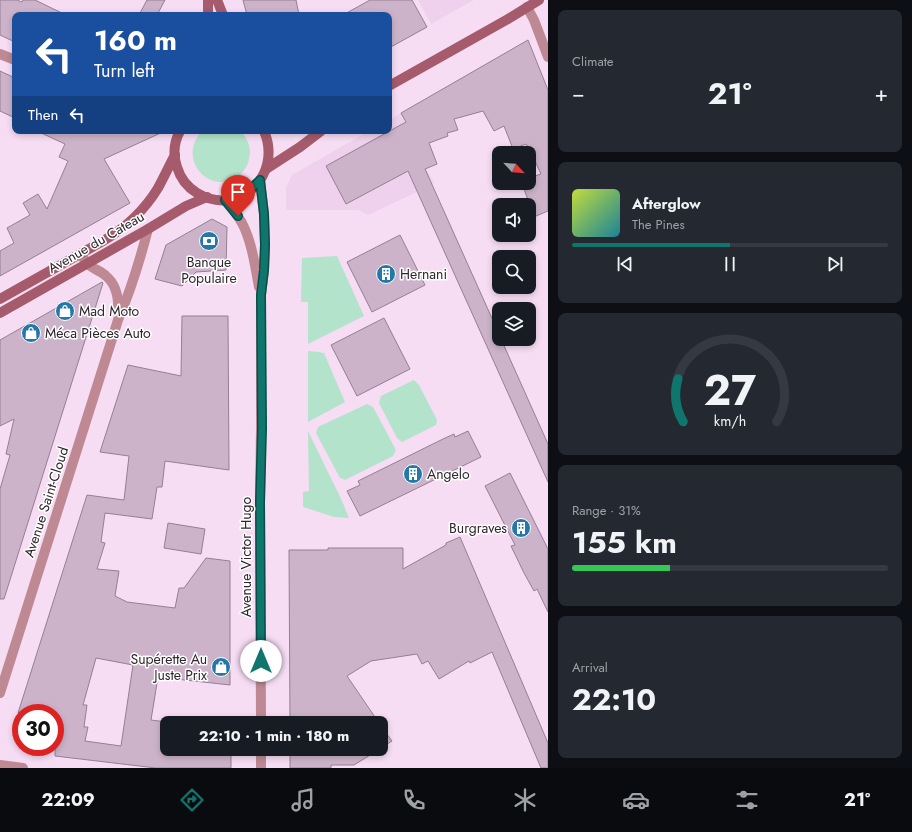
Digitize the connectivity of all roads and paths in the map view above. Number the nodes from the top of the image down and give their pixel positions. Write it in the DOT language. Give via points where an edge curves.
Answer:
graph roads {
  1 [pos="208,0"];
  2 [pos="217,0"];
  3 [pos="539,0"];
  4 [pos="527,7"];
  5 [pos="208,12"];
  6 [pos="222,12"];
  7 [pos="0,54"];
  8 [pos="548,56"];
  9 [pos="12,59"];
  10 [pos="392,84"];
  11 [pos="178,134"];
  12 [pos="265,134"];
  13 [pos="317,134"];
  14 [pos="175,155"];
  15 [pos="266,169"];
  16 [pos="260,180"];
  17 [pos="206,197"];
  18 [pos="225,200"];
  19 [pos="148,229"];
  20 [pos="81,254"];
  21 [pos="86,264"];
  22 [pos="261,295"];
  23 [pos="0,299"];
  24 [pos="0,313"];
  25 [pos="118,320"];
  26 [pos="0,693"];
  27 [pos="261,716"];
  28 [pos="261,756"];
  29 [pos="0,765"];
  30 [pos="23,768"];
  31 [pos="261,768"];
  1 -- 5 [label="main road"];
  2 -- 6 [label="main road"];
  3 -- 4 [label="main road"];
  4 -- 8 [label="street"];
  4 -- 10 [label="main road"];
  7 -- 9 [label="street"];
  11 -- 14 [label="main road"];
  12 -- 15 [label="main road" via="269,150"];
  13 -- 15 [label="main road"];
  14 -- 17 [label="main road" via="179,172 185,182 194,191"];
  14 -- 20 [label="main road, Avenue du Cateau" via="158,187 136,217 114,235"];
  15 -- 16 [label="main road"];
  16 -- 18 [label="main road" via="246,193"];
  16 -- 22 [label="street, Avenue Victor Hugo" via="265,245"];
  17 -- 18 [label="main road"];
  17 -- 19 [label="main road, Avenue du Cateau"];
  18 -- 22 [label="street, Avenue Victor Hugo" via="238,216 246,232"];
  19 -- 21 [label="main road, Avenue du Cateau"];
  19 -- 25 [label="street, Avenue Saint-Cloud" via="132,284"];
  20 -- 21 [label="street"];
  20 -- 23 [label="main road, Avenue du Cateau"];
  21 -- 24 [label="main road, Avenue du Cateau"];
  21 -- 25 [label="street, Avenue Saint-Cloud" via="107,276 115,288"];
  22 -- 27 [label="street, Avenue Victor Hugo"];
  25 -- 26 [label="street, Avenue Saint-Cloud"];
  28 -- 31 [label="street"];
  29 -- 30 [label="street"];
}
